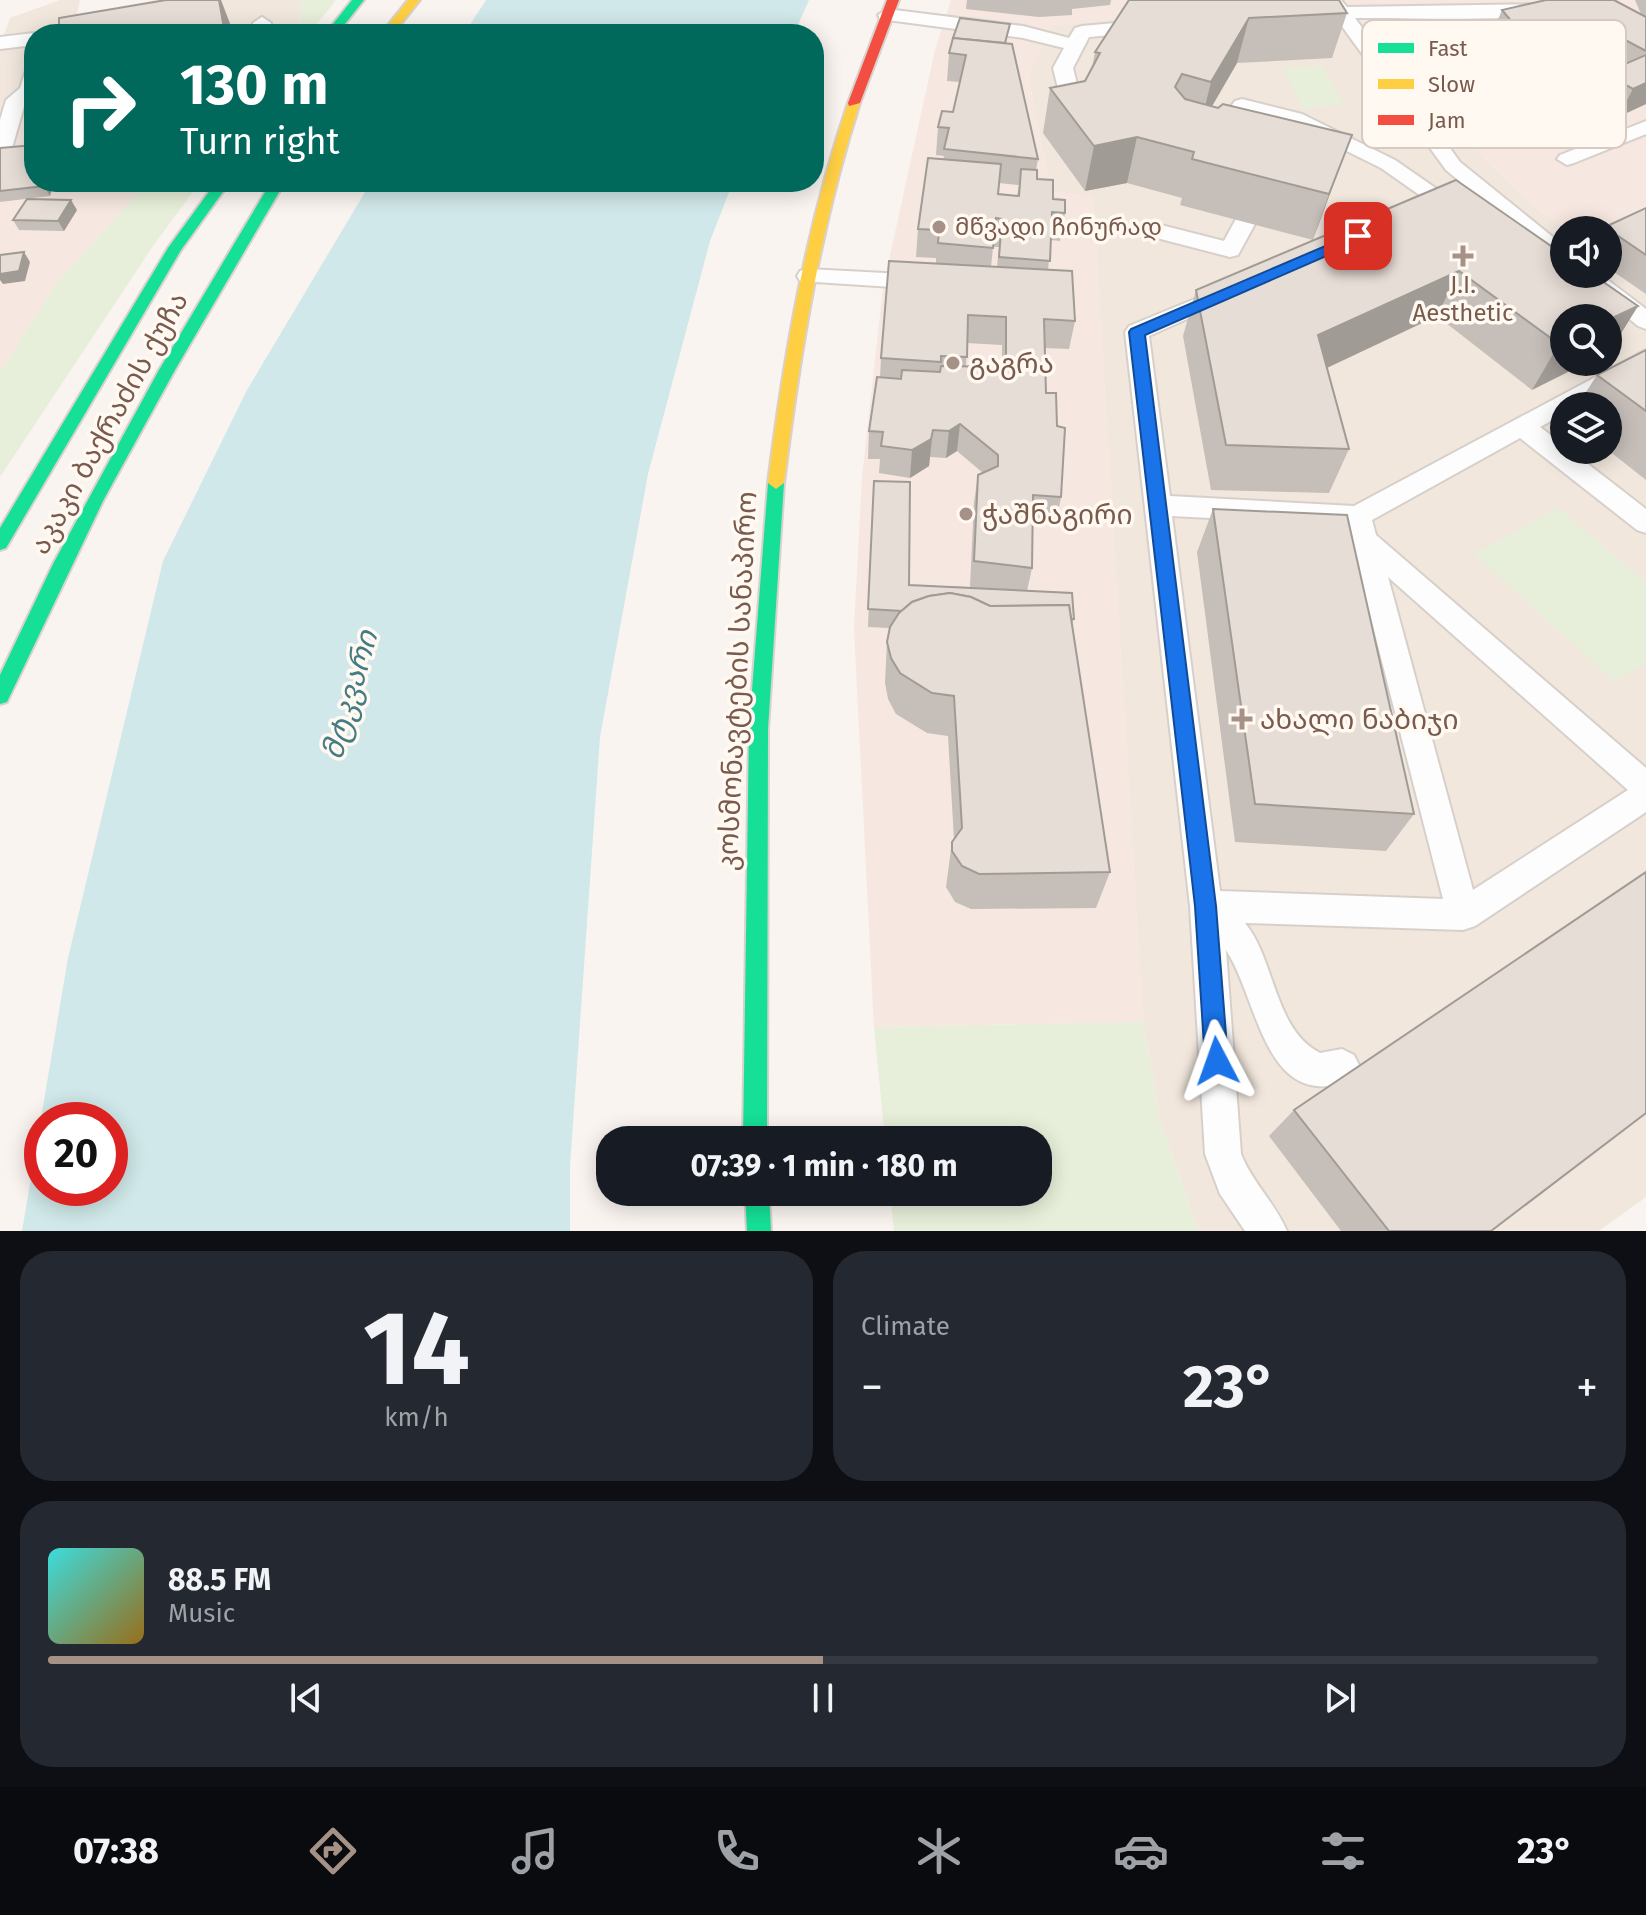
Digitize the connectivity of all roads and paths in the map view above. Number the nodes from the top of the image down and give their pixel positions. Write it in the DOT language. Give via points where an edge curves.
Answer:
graph roads {
  1 [pos="358,0"];
  2 [pos="414,0"];
  3 [pos="1606,0"];
  4 [pos="1581,3"];
  5 [pos="1336,7"];
  6 [pos="890,8"];
  7 [pos="1610,20"];
  8 [pos="339,24"];
  9 [pos="395,24"];
  10 [pos="1161,24"];
  11 [pos="24,40"];
  12 [pos="1362,42"];
  13 [pos="0,43"];
  14 [pos="1074,45"];
  15 [pos="24,94"];
  16 [pos="1071,100"];
  17 [pos="1242,105"];
  18 [pos="1295,118"];
  19 [pos="1646,127"];
  20 [pos="1626,135"];
  21 [pos="24,136"];
  22 [pos="1284,141"];
  23 [pos="2,144"];
  24 [pos="1440,148"];
  25 [pos="1594,148"];
  26 [pos="1567,159"];
  27 [pos="216,192"];
  28 [pos="272,192"];
  29 [pos="1441,200"];
  30 [pos="1412,213"];
  31 [pos="1245,222"];
  32 [pos="1477,223"];
  33 [pos="1161,232"];
  34 [pos="1550,246"];
  35 [pos="1525,252"];
  36 [pos="1550,265"];
  37 [pos="808,276"];
  38 [pos="1253,282"];
  39 [pos="945,283"];
  40 [pos="1591,288"];
  41 [pos="1603,288"];
  42 [pos="1637,315"];
  43 [pos="1646,358"];
  44 [pos="1522,426"];
  45 [pos="1159,505"];
  46 [pos="1646,523"];
  47 [pos="1362,529"];
  48 [pos="0,543"];
  49 [pos="0,696"];
  50 [pos="1646,787"];
  51 [pos="1646,795"];
  52 [pos="1206,906"];
  53 [pos="1463,915"];
  54 [pos="1342,1067"];
  55 [pos="755,1126"];
  56 [pos="758,1206"];
  57 [pos="759,1231"];
  58 [pos="1268,1231"];
  1 -- 8 [label="main road"];
  2 -- 9 [label="main road"];
  3 -- 4 [label="lane"];
  4 -- 5 [label="lane" via="1543,10"];
  4 -- 7 [label="lane"];
  5 -- 12 [label="lane"];
  6 -- 14 [label="lane"];
  6 -- 37 [label="main road, კოსმონავტების სანაპირო" via="831,176"];
  10 -- 14 [label="lane" via="1082,32"];
  11 -- 13 [label="lane"];
  14 -- 16 [label="lane" via="1063,68"];
  15 -- 23 [label="lane" via="16,100"];
  17 -- 18 [label="lane"];
  18 -- 22 [label="lane"];
  18 -- 29 [label="lane" via="1388,164"];
  19 -- 20 [label="lane"];
  21 -- 23 [label="lane"];
  24 -- 34 [label="lane" via="1453,166"];
  25 -- 26 [label="lane"];
  27 -- 48 [label="main road, აკაკი ბაქრაძის ქუჩა" via="175,248"];
  28 -- 49 [label="main road, აკაკი ბაქრაძის ქუჩა" via="182,342 28,632"];
  29 -- 30 [label="lane"];
  29 -- 32 [label="lane"];
  31 -- 33 [label="lane" via="1230,250"];
  35 -- 36 [label="lane"];
  37 -- 39 [label="lane"];
  37 -- 55 [label="main road, კოსმონავტების სანაპირო" via="772,506 765,588 754,911"];
  38 -- 45 [label="lane" via="1137,332"];
  40 -- 42 [label="lane"];
  41 -- 42 [label="lane"];
  43 -- 44 [label="lane"];
  44 -- 46 [label="lane"];
  44 -- 47 [label="lane"];
  45 -- 47 [label="lane"];
  45 -- 52 [label="lane"];
  47 -- 50 [label="lane"];
  47 -- 53 [label="lane" via="1362,585"];
  51 -- 53 [label="lane"];
  52 -- 53 [label="lane"];
  52 -- 54 [label="lane" via="1239,940 1281,1040 1301,1061 1320,1070"];
  52 -- 58 [label="lane" via="1223,1154 1233,1181"];
  56 -- 57 [label="main road"];
}
